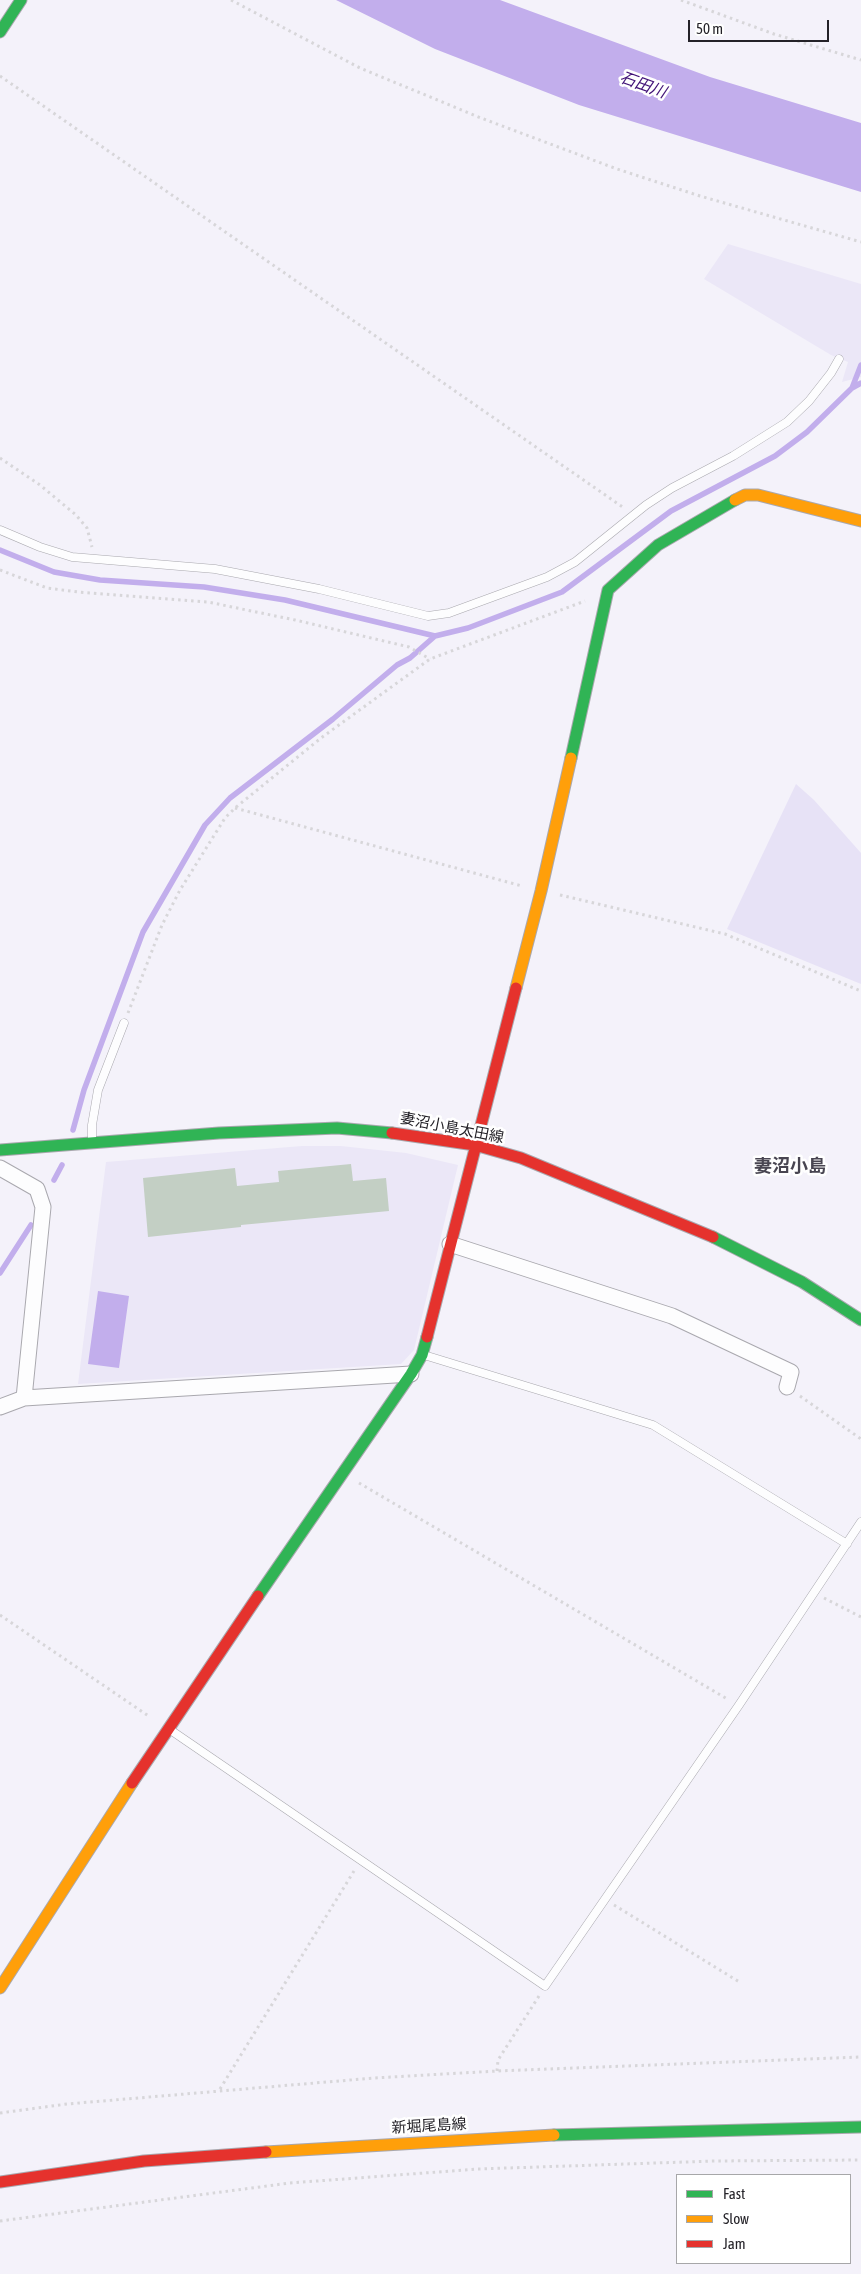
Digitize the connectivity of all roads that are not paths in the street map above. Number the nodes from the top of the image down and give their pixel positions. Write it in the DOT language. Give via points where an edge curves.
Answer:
graph roads {
  1 [pos="21,0"];
  2 [pos="0,32"];
  3 [pos="839,359"];
  4 [pos="861,521"];
  5 [pos="0,530"];
  6 [pos="124,1023"];
  7 [pos="92,1143"];
  8 [pos="475,1145"];
  9 [pos="0,1150"];
  10 [pos="0,1168"];
  11 [pos="450,1244"];
  12 [pos="861,1320"];
  13 [pos="422,1355"];
  14 [pos="412,1374"];
  15 [pos="787,1387"];
  16 [pos="24,1398"];
  17 [pos="0,1407"];
  18 [pos="861,1522"];
  19 [pos="847,1544"];
  20 [pos="168,1728"];
  21 [pos="0,1988"];
  22 [pos="861,2127"];
  23 [pos="0,2182"];
  1 -- 2 [label="street"];
  3 -- 5 [label="lane" via="809,401 786,422 733,456 672,488 575,562 547,577 449,614 428,616 215,568 64,554"];
  4 -- 8 [label="street" via="758,494 745,495 658,545 608,590 541,891"];
  6 -- 7 [label="lane" via="98,1090"];
  7 -- 8 [label="street, 妻沼小島太田線" via="337,1128"];
  7 -- 9 [label="street, 妻沼小島太田線"];
  8 -- 11 [label="street"];
  8 -- 12 [label="street, 妻沼小島太田線" via="539,1165 701,1231 802,1282"];
  10 -- 16 [label="street" via="38,1189 43,1207"];
  11 -- 13 [label="street"];
  11 -- 15 [label="street" via="672,1316 791,1372"];
  13 -- 14 [label="street"];
  13 -- 19 [label="lane" via="653,1425"];
  14 -- 16 [label="street"];
  14 -- 20 [label="street"];
  16 -- 17 [label="street"];
  18 -- 19 [label="lane"];
  19 -- 20 [label="lane" via="545,1986"];
  20 -- 21 [label="street"];
  22 -- 23 [label="street, 新堀尾島線" via="530,2136 342,2146 144,2160"];
}
